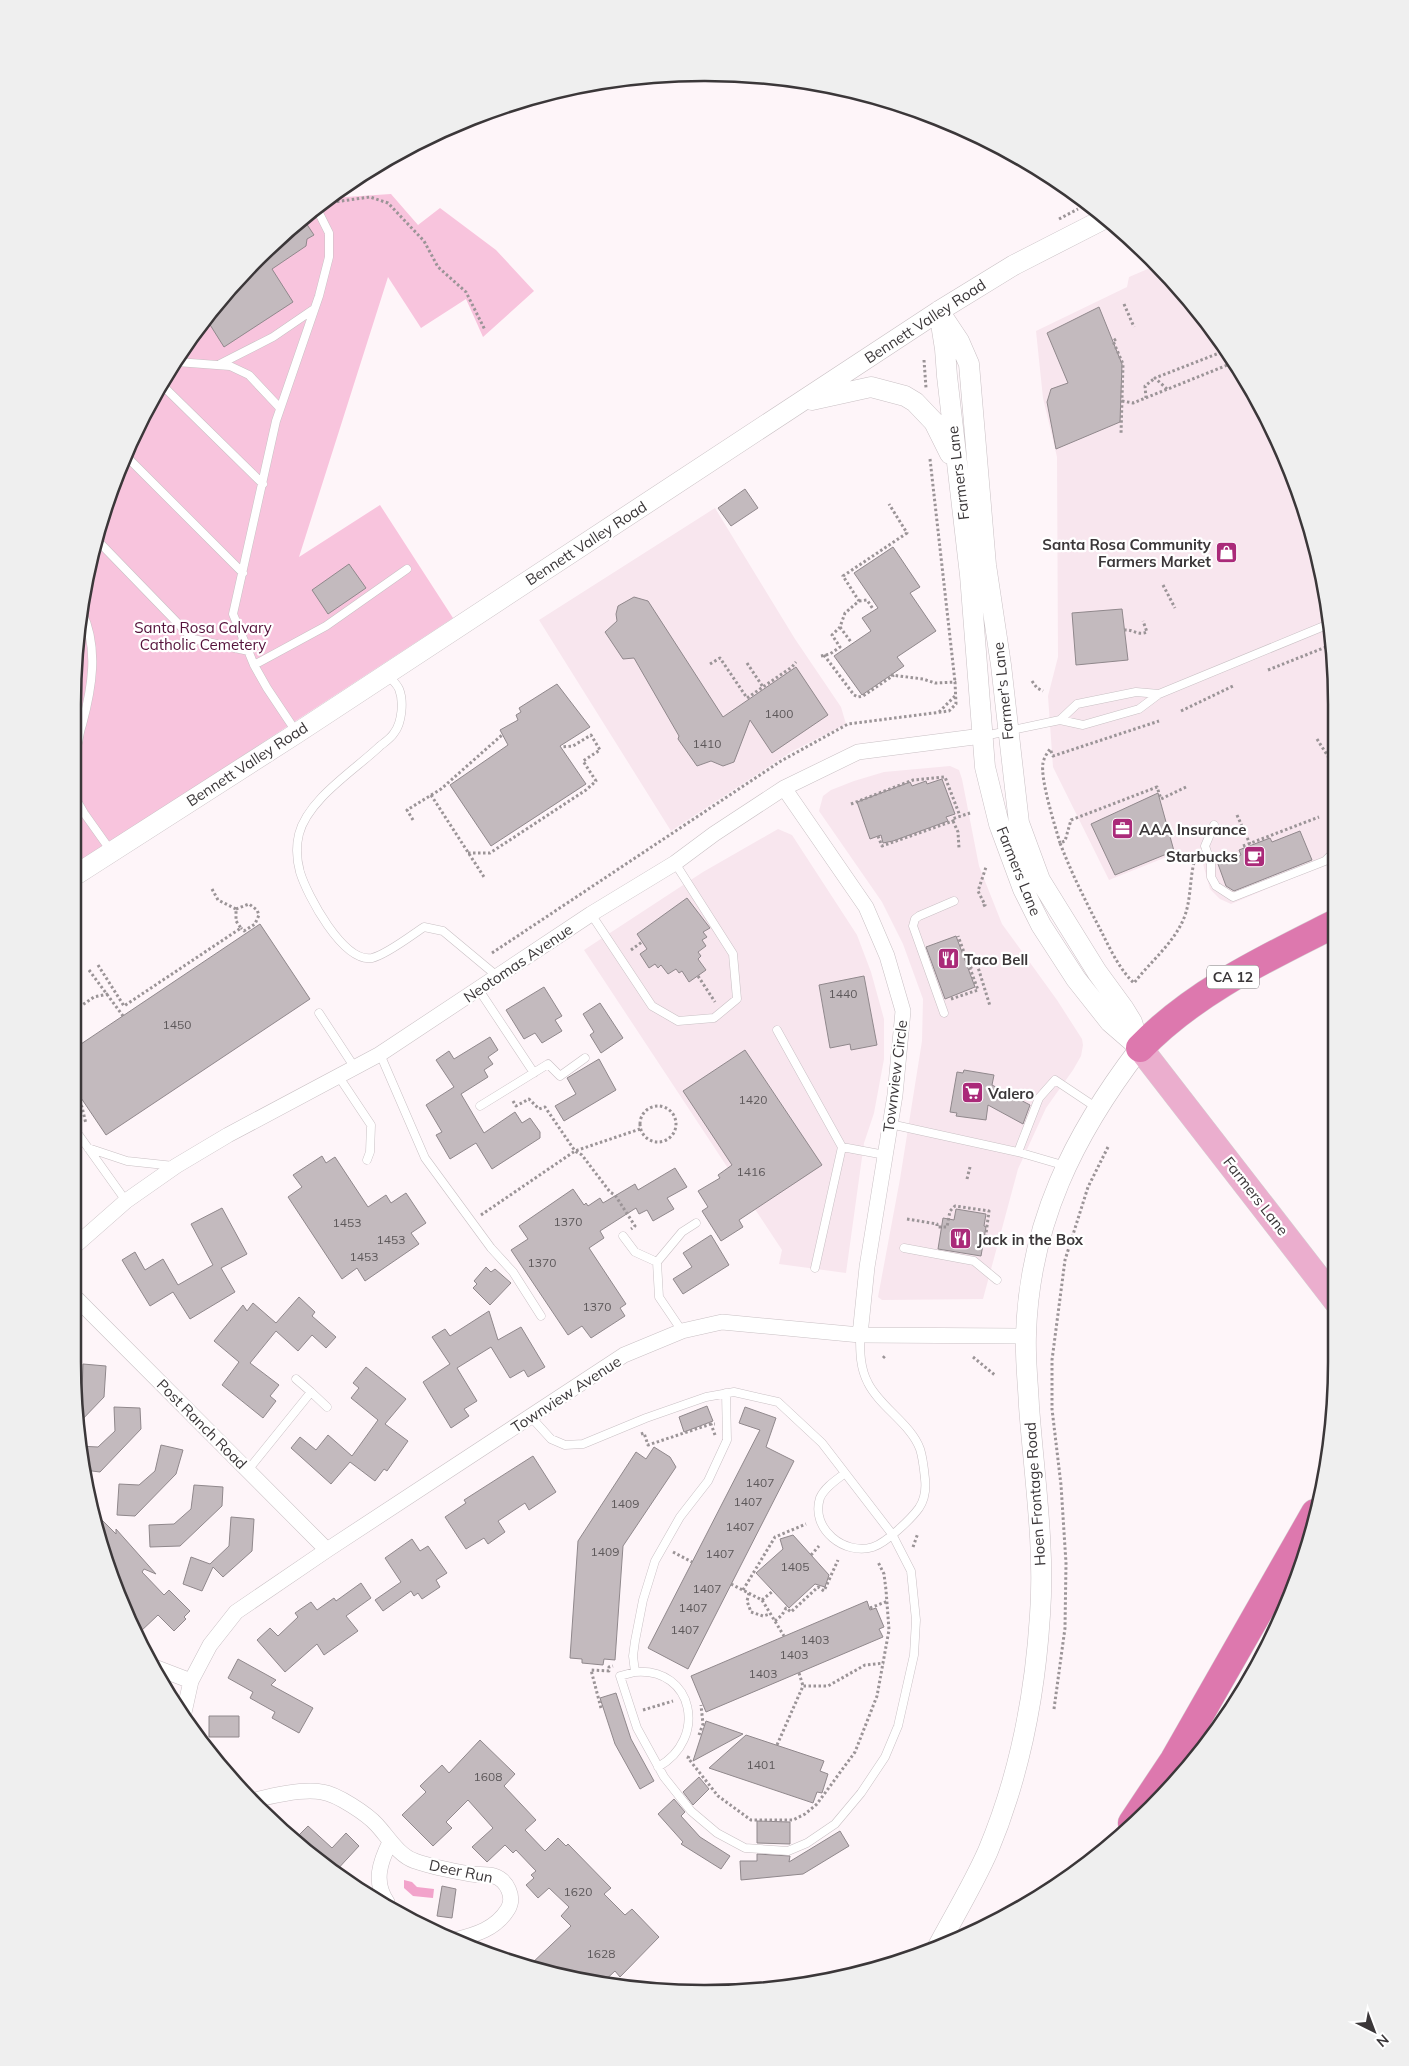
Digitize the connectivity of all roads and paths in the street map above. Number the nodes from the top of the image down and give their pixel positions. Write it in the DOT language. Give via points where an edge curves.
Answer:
graph roads {
  1 [pos="335,203"];
  2 [pos="320,214"];
  3 [pos="1098,222"];
  4 [pos="1124,304"];
  5 [pos="314,309"];
  6 [pos="939,312"];
  7 [pos="1134,327"];
  8 [pos="485,330"];
  9 [pos="1116,339"];
  10 [pos="1219,353"];
  11 [pos="924,360"];
  12 [pos="183,362"];
  13 [pos="220,364"];
  14 [pos="1227,365"];
  15 [pos="1155,378"];
  16 [pos="1168,389"];
  17 [pos="167,390"];
  18 [pos="926,390"];
  19 [pos="1146,398"];
  20 [pos="1122,401"];
  21 [pos="796,404"];
  22 [pos="280,408"];
  23 [pos="1121,434"];
  24 [pos="930,458"];
  25 [pos="131,461"];
  26 [pos="957,468"];
  27 [pos="263,484"];
  28 [pos="889,504"];
  29 [pos="102,545"];
  30 [pos="407,569"];
  31 [pos="243,573"];
  32 [pos="1164,585"];
  33 [pos="858,601"];
  34 [pos="1175,608"];
  35 [pos="873,609"];
  36 [pos="1143,621"];
  37 [pos="1322,626"];
  38 [pos="840,627"];
  39 [pos="87,628"];
  40 [pos="1124,630"];
  41 [pos="851,642"];
  42 [pos="1324,648"];
  43 [pos="249,651"];
  44 [pos="796,662"];
  45 [pos="747,663"];
  46 [pos="710,664"];
  47 [pos="254,665"];
  48 [pos="1268,670"];
  49 [pos="387,674"];
  50 [pos="1032,681"];
  51 [pos="955,682"];
  52 [pos="1232,686"];
  53 [pos="764,687"];
  54 [pos="1043,691"];
  55 [pos="1159,694"];
  56 [pos="956,695"];
  57 [pos="1181,711"];
  58 [pos="939,712"];
  59 [pos="1060,720"];
  60 [pos="1159,721"];
  61 [pos="81,727"];
  62 [pos="1008,731"];
  63 [pos="297,733"];
  64 [pos="502,735"];
  65 [pos="982,736"];
  66 [pos="1317,739"];
  67 [pos="561,747"];
  68 [pos="1328,757"];
  69 [pos="1186,787"];
  70 [pos="784,788"];
  71 [pos="432,795"];
  72 [pos="851,804"];
  73 [pos="81,808"];
  74 [pos="970,813"];
  75 [pos="960,816"];
  76 [pos="1237,816"];
  77 [pos="1319,817"];
  78 [pos="413,820"];
  79 [pos="953,821"];
  80 [pos="1214,825"];
  81 [pos="878,836"];
  82 [pos="1060,843"];
  83 [pos="1250,844"];
  84 [pos="1243,846"];
  85 [pos="959,848"];
  86 [pos="1197,850"];
  87 [pos="111,851"];
  88 [pos="468,853"];
  89 [pos="1328,858"];
  90 [pos="676,863"];
  91 [pos="986,867"];
  92 [pos="81,871"];
  93 [pos="484,877"];
  94 [pos="212,889"];
  95 [pos="954,901"];
  96 [pos="983,906"];
  97 [pos="236,909"];
  98 [pos="591,914"];
  99 [pos="1328,927"];
  100 [pos="241,928"];
  101 [pos="958,936"];
  102 [pos="642,942"];
  103 [pos="631,950"];
  104 [pos="492,953"];
  105 [pos="988,957"];
  106 [pos="977,964"];
  107 [pos="98,965"];
  108 [pos="970,968"];
  109 [pos="89,970"];
  110 [pos="497,976"];
  111 [pos="698,976"];
  112 [pos="107,979"];
  113 [pos="99,983"];
  114 [pos="985,988"];
  115 [pos="478,990"];
  116 [pos="978,990"];
  117 [pos="108,994"];
  118 [pos="940,1002"];
  119 [pos="81,1006"];
  120 [pos="990,1006"];
  121 [pos="319,1013"];
  122 [pos="722,1013"];
  123 [pos="944,1013"];
  124 [pos="123,1016"];
  125 [pos="777,1030"];
  126 [pos="1140,1048"];
  127 [pos="380,1054"];
  128 [pos="585,1058"];
  129 [pos="355,1068"];
  130 [pos="534,1072"];
  131 [pos="339,1077"];
  132 [pos="506,1090"];
  133 [pos="81,1105"];
  134 [pos="480,1106"];
  135 [pos="1097,1108"];
  136 [pos="890,1124"];
  137 [pos="640,1128"];
  138 [pos="90,1131"];
  139 [pos="81,1138"];
  140 [pos="842,1147"];
  141 [pos="1108,1147"];
  142 [pos="88,1148"];
  143 [pos="575,1151"];
  144 [pos="1018,1152"];
  145 [pos="885,1155"];
  146 [pos="367,1160"];
  147 [pos="176,1166"];
  148 [pos="970,1166"];
  149 [pos="1066,1166"];
  150 [pos="967,1179"];
  151 [pos="126,1201"];
  152 [pos="907,1219"];
  153 [pos="472,1221"];
  154 [pos="696,1223"];
  155 [pos="623,1236"];
  156 [pos="81,1241"];
  157 [pos="1008,1246"];
  158 [pos="904,1248"];
  159 [pos="656,1262"];
  160 [pos="815,1268"];
  161 [pos="997,1280"];
  162 [pos="1328,1291"];
  163 [pos="81,1303"];
  164 [pos="541,1316"];
  165 [pos="682,1331"];
  166 [pos="860,1335"];
  167 [pos="1026,1336"];
  168 [pos="973,1357"];
  169 [pos="996,1376"];
  170 [pos="296,1379"];
  171 [pos="311,1392"];
  172 [pos="726,1393"];
  173 [pos="327,1407"];
  174 [pos="530,1416"];
  175 [pos="248,1470"];
  176 [pos="844,1474"];
  177 [pos="806,1524"];
  178 [pos="1304,1532"];
  179 [pos="918,1533"];
  180 [pos="892,1534"];
  181 [pos="819,1546"];
  182 [pos="913,1547"];
  183 [pos="327,1550"];
  184 [pos="669,1555"];
  185 [pos="811,1555"];
  186 [pos="838,1560"];
  187 [pos="692,1562"];
  188 [pos="878,1562"];
  189 [pos="731,1584"];
  190 [pos="742,1590"];
  191 [pos="773,1591"];
  192 [pos="749,1593"];
  193 [pos="762,1600"];
  194 [pos="888,1601"];
  195 [pos="870,1608"];
  196 [pos="770,1614"];
  197 [pos="775,1621"];
  198 [pos="784,1636"];
  199 [pos="884,1663"];
  200 [pos="164,1671"];
  201 [pos="635,1672"];
  202 [pos="799,1673"];
  203 [pos="191,1681"];
  204 [pos="803,1686"];
  205 [pos="678,1700"];
  206 [pos="700,1704"];
  207 [pos="659,1705"];
  208 [pos="185,1706"];
  209 [pos="1054,1709"];
  210 [pos="698,1739"];
  211 [pos="777,1745"];
  212 [pos="692,1752"];
  213 [pos="658,1767"];
  214 [pos="260,1798"];
  215 [pos="1148,1798"];
  216 [pos="390,1842"];
  217 [pos="383,1895"];
  218 [pos="465,1937"];
  219 [pos="943,1937"];
  1 -- 8 [label="path" via="370,197 388,203 424,241 438,267 466,292"];
  2 -- 5 [label="lane" via="329,233 329,257"];
  3 -- 6 [label="street, Bennett Valley Road" via="1022,261"];
  4 -- 7 [label="path"];
  5 -- 13 [label="lane" via="273,337"];
  5 -- 22 [label="lane"];
  6 -- 21 [label="street, Bennett Valley Road"];
  6 -- 26 [label="street, Farmers Lane"];
  6 -- 62 [label="street, Farmer's Lane" via="970,364 986,566"];
  9 -- 20 [label="path" via="1123,364"];
  10 -- 15 [label="path"];
  11 -- 18 [label="path"];
  12 -- 13 [label="lane"];
  13 -- 22 [label="lane" via="248,375"];
  14 -- 16 [label="path"];
  15 -- 16 [label="path"];
  15 -- 19 [label="path" via="1145,386"];
  16 -- 19 [label="path"];
  17 -- 27 [label="lane"];
  19 -- 20 [label="path" via="1133,403"];
  20 -- 23 [label="path"];
  21 -- 26 [label="street" via="871,387 899,394 915,402 934,422"];
  21 -- 49 [label="street, Bennett Valley Road"];
  22 -- 27 [label="lane"];
  24 -- 51 [label="path"];
  25 -- 31 [label="lane"];
  26 -- 65 [label="street, Farmers Lane" via="970,575"];
  27 -- 31 [label="lane"];
  28 -- 33 [label="path" via="907,533 843,576"];
  29 -- 43 [label="lane" via="193,639"];
  30 -- 47 [label="lane" via="326,626"];
  31 -- 43 [label="lane" via="234,614"];
  32 -- 34 [label="path"];
  33 -- 35 [label="path" via="867,600"];
  33 -- 38 [label="path" via="845,613"];
  36 -- 40 [label="path" via="1147,632 1137,634 1130,629"];
  37 -- 55 [label="lane"];
  38 -- 41 [label="path"];
  38 -- 51 [label="path" via="832,635 840,647 823,656 858,697 893,675 923,678 935,683"];
  39 -- 61 [label="lane" via="93,672"];
  42 -- 48 [label="path"];
  43 -- 47 [label="lane"];
  44 -- 53 [label="path"];
  45 -- 53 [label="path"];
  46 -- 53 [label="path" via="720,658 747,698"];
  47 -- 63 [label="lane"];
  49 -- 63 [label="street, Bennett Valley Road"];
  49 -- 110 [label="lane" via="399,689 402,711 395,732 326,794 309,814 299,834 298,850 305,887 330,928 357,955 372,958 424,927 443,931"];
  50 -- 54 [label="path"];
  51 -- 56 [label="path"];
  52 -- 57 [label="path"];
  55 -- 59 [label="lane" via="1136,692 1077,704"];
  55 -- 59 [label="lane" via="1139,709 1083,725"];
  56 -- 58 [label="path"];
  56 -- 58 [label="path" via="953,708"];
  58 -- 104 [label="path" via="848,724 823,737"];
  59 -- 62 [label="lane"];
  60 -- 82 [label="path" via="1053,756 1050,750 1047,752 1042,764"];
  62 -- 65 [label="lane"];
  62 -- 126 [label="street, Farmer's Lane" via="1019,823 1040,880 1132,1022"];
  63 -- 87 [label="street, Bennett Valley Road"];
  64 -- 71 [label="path"];
  65 -- 70 [label="street, Neotomas Avenue" via="858,752"];
  65 -- 126 [label="street, Farmers Lane" via="985,767 999,824 1023,889 1041,925 1110,1022"];
  66 -- 68 [label="path"];
  67 -- 88 [label="path" via="573,746 591,735 600,750 583,760 596,781 490,853"];
  69 -- 82 [label="path" via="1161,799 1157,787 1071,820 1065,841"];
  70 -- 90 [label="street, Neotomas Avenue"];
  70 -- 136 [label="street, Townview Circle" via="866,907 887,956 903,1010"];
  71 -- 78 [label="path" via="407,810"];
  71 -- 88 [label="path"];
  72 -- 75 [label="path" via="913,780 945,777"];
  73 -- 87 [label="lane"];
  74 -- 75 [label="path"];
  75 -- 79 [label="path" via="952,818"];
  76 -- 83 [label="path"];
  77 -- 83 [label="path"];
  79 -- 81 [label="path" via="882,846"];
  79 -- 85 [label="path"];
  80 -- 89 [label="lane" via="1206,846 1211,877 1216,886 1233,897"];
  82 -- 86 [label="path" via="1110,949 1125,975 1134,983 1170,942 1184,917"];
  83 -- 84 [label="path"];
  87 -- 92 [label="street, Bennett Valley Road"];
  88 -- 93 [label="path"];
  90 -- 98 [label="street, Neotomas Avenue"];
  90 -- 122 [label="lane" via="733,954 738,999"];
  91 -- 96 [label="path" via="978,891 986,904"];
  94 -- 97 [label="path" via="218,900"];
  95 -- 118 [label="lane" via="919,916 913,926"];
  97 -- 100 [label="path" via="235,916"];
  97 -- 100 [label="path" via="249,904 259,915 255,924 244,931"];
  98 -- 110 [label="street, Neotomas Avenue"];
  98 -- 122 [label="lane" via="652,1006 678,1021 714,1018"];
  99 -- 126 [label="highway, CA 12" via="1218,987 1176,1015"];
  100 -- 112 [label="path" via="124,1006"];
  101 -- 108 [label="path"];
  102 -- 103 [label="path"];
  105 -- 106 [label="path"];
  106 -- 108 [label="path"];
  106 -- 114 [label="path"];
  107 -- 112 [label="path"];
  108 -- 116 [label="path"];
  109 -- 113 [label="path"];
  110 -- 115 [label="street, Neotomas Avenue"];
  111 -- 122 [label="path"];
  112 -- 113 [label="path"];
  113 -- 117 [label="path"];
  114 -- 116 [label="path"];
  114 -- 120 [label="path"];
  115 -- 127 [label="street, Neotomas Avenue"];
  115 -- 130 [label="lane"];
  116 -- 118 [label="path"];
  117 -- 119 [label="path"];
  117 -- 124 [label="path"];
  118 -- 123 [label="lane"];
  121 -- 129 [label="lane"];
  125 -- 140 [label="lane"];
  126 -- 135 [label="street, Hoen Frontage Road"];
  126 -- 162 [label="main road, Farmers Lane"];
  127 -- 129 [label="street, Neotomas Avenue"];
  127 -- 153 [label="lane" via="425,1158"];
  128 -- 130 [label="lane" via="560,1076 548,1064"];
  129 -- 131 [label="street, Neotomas Avenue"];
  130 -- 132 [label="lane"];
  131 -- 146 [label="lane" via="371,1125"];
  131 -- 147 [label="street, Neotomas Avenue"];
  132 -- 134 [label="lane"];
  132 -- 143 [label="path" via="516,1106 528,1099 539,1109 545,1107"];
  133 -- 138 [label="path"];
  135 -- 144 [label="lane" via="1055,1080 1040,1098"];
  135 -- 149 [label="street, Hoen Frontage Road"];
  136 -- 144 [label="lane"];
  136 -- 145 [label="street, Townview Circle"];
  137 -- 137 [label="path" via="652,1142 664,1142 674,1135 676,1118 664,1107 653,1107 641,1118"];
  137 -- 143 [label="path"];
  139 -- 142 [label="lane"];
  140 -- 145 [label="lane"];
  140 -- 160 [label="lane"];
  141 -- 209 [label="path" via="1088,1187 1064,1260 1052,1360 1052,1409 1066,1563 1065,1628"];
  142 -- 147 [label="lane" via="128,1161"];
  142 -- 151 [label="lane"];
  143 -- 153 [label="path"];
  143 -- 155 [label="path" via="615,1195 634,1226"];
  144 -- 149 [label="lane"];
  145 -- 166 [label="street, Townview Circle" via="867,1266"];
  147 -- 151 [label="street, Neotomas Avenue"];
  148 -- 150 [label="path"];
  149 -- 167 [label="street, Hoen Frontage Road" via="1048,1213 1036,1259 1028,1301"];
  151 -- 156 [label="street, Neotomas Avenue"];
  152 -- 157 [label="path" via="947,1228 950,1211 955,1206 989,1211 985,1241"];
  153 -- 164 [label="lane" via="513,1272"];
  154 -- 159 [label="lane" via="682,1232"];
  155 -- 159 [label="lane" via="635,1252"];
  158 -- 161 [label="lane" via="974,1261"];
  159 -- 165 [label="lane" via="659,1297"];
  163 -- 175 [label="street, Post Ranch Road"];
  165 -- 166 [label="street, Townview Avenue" via="722,1322"];
  165 -- 174 [label="street, Townview Avenue" via="624,1355"];
  166 -- 167 [label="street, Townview Avenue"];
  166 -- 180 [label="lane" via="860,1357 868,1383 920,1447 924,1465 926,1489 920,1507"];
  167 -- 219 [label="street, Hoen Frontage Road" via="1040,1562 1040,1613 1032,1692 1018,1760 996,1830"];
  168 -- 169 [label="path"];
  170 -- 171 [label="lane"];
  171 -- 173 [label="lane"];
  171 -- 175 [label="lane"];
  172 -- 174 [label="lane" via="646,1418 583,1444 565,1445 551,1439"];
  172 -- 176 [label="lane" via="748,1394 778,1402 822,1443"];
  172 -- 201 [label="lane" via="727,1440 708,1481 680,1517 655,1561 635,1641"];
  174 -- 183 [label="street, Townview Avenue"];
  175 -- 183 [label="street, Post Ranch Road"];
  176 -- 180 [label="lane"];
  176 -- 180 [label="lane" via="820,1498 821,1520 826,1530 842,1545 863,1549 880,1544"];
  177 -- 190 [label="path" via="775,1536"];
  178 -- 215 [label="highway" via="1174,1760"];
  179 -- 182 [label="path"];
  180 -- 213 [label="lane" via="911,1571 916,1620 908,1686 898,1726 885,1756 861,1793 835,1824 807,1843 788,1851 745,1848 717,1833 691,1811"];
  181 -- 185 [label="path"];
  183 -- 203 [label="street, Townview Avenue" via="236,1612 210,1645"];
  184 -- 187 [label="path" via="672,1551"];
  186 -- 197 [label="path" via="824,1591 818,1588 791,1612 786,1608"];
  188 -- 194 [label="path" via="884,1574"];
  189 -- 190 [label="path"];
  190 -- 192 [label="path"];
  191 -- 193 [label="path"];
  192 -- 193 [label="path"];
  192 -- 196 [label="path" via="747,1601 751,1612 763,1616"];
  193 -- 196 [label="path"];
  194 -- 195 [label="path"];
  194 -- 199 [label="path" via="889,1630"];
  196 -- 197 [label="path"];
  197 -- 198 [label="path"];
  199 -- 204 [label="path" via="865,1664 828,1686"];
  199 -- 212 [label="path" via="877,1696 855,1752 817,1804 794,1820 751,1820 712,1790 688,1758"];
  200 -- 203 [label="street"];
  201 -- 213 [label="lane" via="620,1676 637,1728"];
  201 -- 213 [label="lane" via="651,1672 676,1684 689,1710 686,1739 678,1751"];
  202 -- 204 [label="path"];
  203 -- 208 [label="street, Townview Avenue"];
  204 -- 211 [label="path"];
  205 -- 207 [label="path"];
  206 -- 210 [label="path" via="703,1724"];
  214 -- 216 [label="street, Deer Run" via="280,1793 323,1792 348,1803 376,1824"];
  216 -- 217 [label="street" via="381,1860 379,1888"];
  216 -- 218 [label="street, Deer Run" via="413,1861 493,1876 509,1889 510,1906 501,1921"];
}
